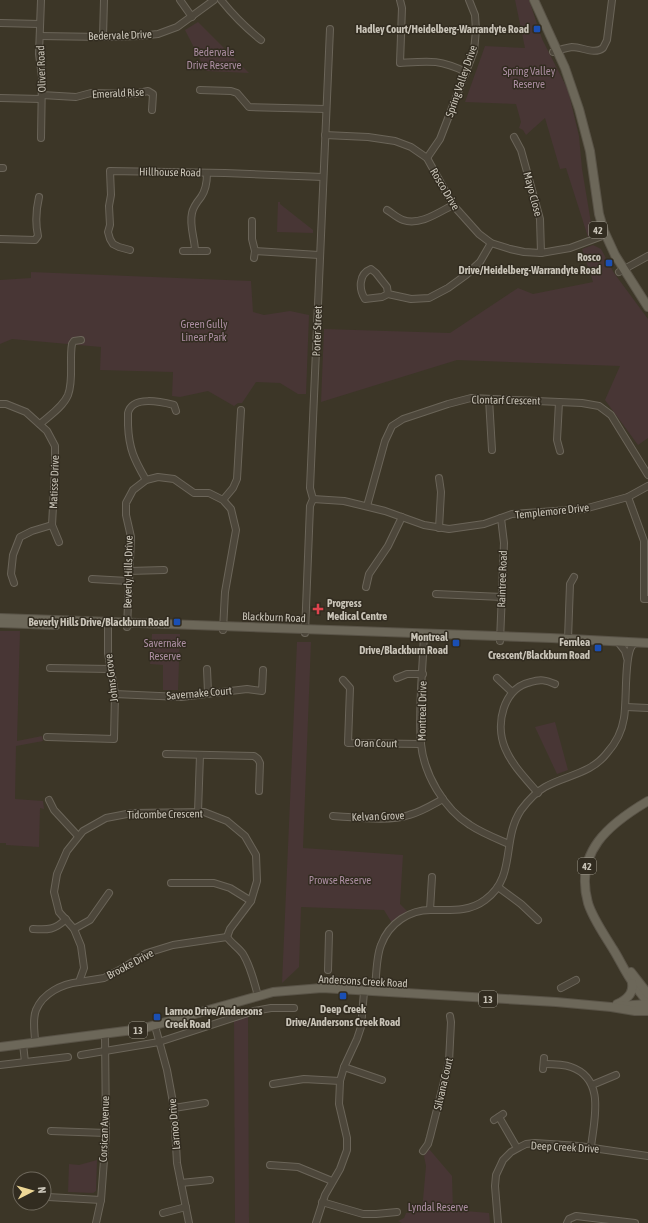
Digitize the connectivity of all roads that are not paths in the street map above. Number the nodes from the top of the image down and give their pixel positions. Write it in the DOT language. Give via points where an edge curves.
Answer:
graph roads {
  1 [pos="41,0"];
  2 [pos="104,0"];
  3 [pos="180,0"];
  4 [pos="214,0"];
  5 [pos="221,0"];
  6 [pos="400,0"];
  7 [pos="469,0"];
  8 [pos="534,0"];
  9 [pos="612,0"];
  10 [pos="192,17"];
  11 [pos="0,23"];
  12 [pos="40,24"];
  13 [pos="330,29"];
  14 [pos="40,36"];
  15 [pos="103,37"];
  16 [pos="261,40"];
  17 [pos="555,52"];
  18 [pos="466,72"];
  19 [pos="200,90"];
  20 [pos="42,97"];
  21 [pos="0,98"];
  22 [pos="326,109"];
  23 [pos="152,110"];
  24 [pos="325,135"];
  25 [pos="514,137"];
  26 [pos="41,138"];
  27 [pos="427,158"];
  28 [pos="207,173"];
  29 [pos="323,177"];
  30 [pos="39,197"];
  31 [pos="453,205"];
  32 [pos="387,210"];
  33 [pos="252,221"];
  34 [pos="603,236"];
  35 [pos="0,239"];
  36 [pos="490,243"];
  37 [pos="130,250"];
  38 [pos="183,251"];
  39 [pos="195,251"];
  40 [pos="207,251"];
  41 [pos="541,253"];
  42 [pos="319,255"];
  43 [pos="648,256"];
  44 [pos="621,271"];
  45 [pos="388,294"];
  46 [pos="648,307"];
  47 [pos="648,311"];
  48 [pos="80,340"];
  49 [pos="489,399"];
  50 [pos="559,402"];
  51 [pos="0,404"];
  52 [pos="241,410"];
  53 [pos="176,411"];
  54 [pos="40,424"];
  55 [pos="492,450"];
  56 [pos="560,451"];
  57 [pos="648,475"];
  58 [pos="439,478"];
  59 [pos="146,480"];
  60 [pos="648,486"];
  61 [pos="628,497"];
  62 [pos="313,499"];
  63 [pos="223,500"];
  64 [pos="367,506"];
  65 [pos="402,517"];
  66 [pos="501,518"];
  67 [pos="52,525"];
  68 [pos="439,528"];
  69 [pos="646,541"];
  70 [pos="59,542"];
  71 [pos="164,570"];
  72 [pos="129,571"];
  73 [pos="574,577"];
  74 [pos="92,579"];
  75 [pos="128,581"];
  76 [pos="14,583"];
  77 [pos="366,587"];
  78 [pos="436,594"];
  79 [pos="502,596"];
  80 [pos="648,599"];
  81 [pos="0,618"];
  82 [pos="0,623"];
  83 [pos="108,624"];
  84 [pos="127,625"];
  85 [pos="223,628"];
  86 [pos="305,631"];
  87 [pos="424,636"];
  88 [pos="501,638"];
  89 [pos="568,638"];
  90 [pos="618,642"];
  91 [pos="636,643"];
  92 [pos="648,644"];
  93 [pos="627,659"];
  94 [pos="50,668"];
  95 [pos="110,669"];
  96 [pos="207,669"];
  97 [pos="263,670"];
  98 [pos="423,674"];
  99 [pos="397,678"];
  100 [pos="497,678"];
  101 [pos="343,680"];
  102 [pos="555,684"];
  103 [pos="208,692"];
  104 [pos="512,692"];
  105 [pos="115,694"];
  106 [pos="626,707"];
  107 [pos="648,708"];
  108 [pos="47,737"];
  109 [pos="421,744"];
  110 [pos="166,754"];
  111 [pos="200,755"];
  112 [pos="259,791"];
  113 [pos="538,793"];
  114 [pos="443,799"];
  115 [pos="49,800"];
  116 [pos="648,801"];
  117 [pos="198,812"];
  118 [pos="333,816"];
  119 [pos="78,836"];
  120 [pos="509,844"];
  121 [pos="432,877"];
  122 [pos="171,883"];
  123 [pos="498,887"];
  124 [pos="109,893"];
  125 [pos="251,901"];
  126 [pos="430,910"];
  127 [pos="66,920"];
  128 [pos="538,920"];
  129 [pos="33,929"];
  130 [pos="74,929"];
  131 [pos="329,934"];
  132 [pos="227,937"];
  133 [pos="614,951"];
  134 [pos="328,970"];
  135 [pos="576,980"];
  136 [pos="79,982"];
  137 [pos="632,983"];
  138 [pos="561,988"];
  139 [pos="364,992"];
  140 [pos="375,992"];
  141 [pos="648,994"];
  142 [pos="258,996"];
  143 [pos="648,1003"];
  144 [pos="611,1007"];
  145 [pos="294,1008"];
  146 [pos="635,1011"];
  147 [pos="648,1011"];
  148 [pos="450,1016"];
  149 [pos="648,1018"];
  150 [pos="155,1026"];
  151 [pos="105,1034"];
  152 [pos="35,1042"];
  153 [pos="159,1042"];
  154 [pos="22,1044"];
  155 [pos="0,1047"];
  156 [pos="105,1051"];
  157 [pos="81,1055"];
  158 [pos="68,1057"];
  159 [pos="25,1062"];
  160 [pos="544,1064"];
  161 [pos="0,1066"];
  162 [pos="344,1067"];
  163 [pos="616,1075"];
  164 [pos="382,1080"];
  165 [pos="340,1081"];
  166 [pos="273,1084"];
  167 [pos="592,1085"];
  168 [pos="205,1103"];
  169 [pos="174,1108"];
  170 [pos="499,1117"];
  171 [pos="51,1131"];
  172 [pos="106,1133"];
  173 [pos="591,1147"];
  174 [pos="517,1148"];
  175 [pos="423,1150"];
  176 [pos="648,1156"];
  177 [pos="270,1165"];
  178 [pos="210,1180"];
  179 [pos="332,1181"];
  180 [pos="181,1183"];
  181 [pos="52,1197"];
  182 [pos="101,1200"];
  183 [pos="322,1202"];
  184 [pos="186,1208"];
  185 [pos="397,1212"];
  186 [pos="163,1213"];
  187 [pos="96,1223"];
  188 [pos="189,1223"];
  189 [pos="316,1223"];
  190 [pos="498,1223"];
  191 [pos="567,1223"];
  192 [pos="635,1223"];
  1 -- 12 [label="street, Oliver Road"];
  2 -- 15 [label="street"];
  3 -- 10 [label="street"];
  4 -- 10 [label="street, Bedervale Drive"];
  5 -- 16 [label="street"];
  6 -- 18 [label="street" via="400,63 440,62"];
  7 -- 18 [label="street, Spring Valley Drive" via="475,15 476,30 474,51"];
  8 -- 17 [label="main road, 42" via="544,33"];
  9 -- 17 [label="street" via="607,40 603,48 595,51 573,47"];
  10 -- 15 [label="street, Bedervale Drive" via="177,27 158,34"];
  11 -- 12 [label="street"];
  12 -- 14 [label="street, Oliver Road"];
  13 -- 22 [label="street, Porter Street"];
  14 -- 15 [label="street, Bedervale Drive"];
  14 -- 20 [label="street, Oliver Road"];
  17 -- 34 [label="main road, 42" via="579,109 586,136 596,225"];
  18 -- 27 [label="street, Spring Valley Drive" via="440,138"];
  19 -- 22 [label="street" via="237,93 249,107"];
  20 -- 21 [label="street"];
  20 -- 23 [label="street, Emerald Rise" via="76,97 91,93 134,94 148,91 153,94"];
  20 -- 26 [label="street, Oliver Road"];
  22 -- 24 [label="street, Porter Street"];
  24 -- 27 [label="street, Rosco Drive" via="395,140"];
  24 -- 29 [label="street, Porter Street"];
  25 -- 41 [label="street, Mayo Close" via="521,150 540,219"];
  27 -- 31 [label="street, Rosco Drive"];
  28 -- 29 [label="street, Hillhouse Road"];
  28 -- 37 [label="street, Hillhouse Road" via="110,171 108,232 113,244"];
  28 -- 39 [label="street" via="206,189 192,212"];
  29 -- 42 [label="street, Porter Street"];
  30 -- 35 [label="street" via="36,243"];
  31 -- 32 [label="street" via="415,222 403,220"];
  31 -- 36 [label="street, Rosco Drive"];
  33 -- 42 [label="street" via="255,254"];
  34 -- 41 [label="street, Rosco Drive" via="570,248"];
  34 -- 44 [label="main road, 42"];
  36 -- 41 [label="street, Rosco Drive" via="524,252"];
  36 -- 45 [label="street" via="480,262 466,275 429,298 411,299"];
  38 -- 39 [label="street"];
  39 -- 40 [label="street"];
  42 -- 62 [label="street, Porter Street" via="310,488"];
  43 -- 44 [label="street"];
  44 -- 46 [label="main road, 42"];
  44 -- 47 [label="main road, 42"];
  45 -- 45 [label="street" via="365,299 360,292 362,276 366,270 370,269 376,273 387,287"];
  48 -- 54 [label="street" via="72,344 68,395"];
  49 -- 50 [label="street, Clontarf Crescent"];
  49 -- 55 [label="street"];
  49 -- 64 [label="street, Clontarf Crescent" via="471,398 448,404 403,419 392,426 385,440"];
  50 -- 56 [label="street"];
  50 -- 57 [label="street, Clontarf Crescent" via="591,404 606,410"];
  51 -- 54 [label="street, Matisse Drive" via="26,412"];
  52 -- 63 [label="street" via="237,479"];
  53 -- 59 [label="street" via="174,405 141,400 132,405 128,412 129,441 134,460"];
  54 -- 67 [label="street, Matisse Drive" via="55,446"];
  58 -- 68 [label="street"];
  59 -- 63 [label="street" via="158,477 174,479 194,493 209,493"];
  59 -- 72 [label="street, Beverly Hills Drive" via="133,490 126,503 131,537"];
  60 -- 61 [label="street, Templemore Drive"];
  61 -- 66 [label="street, Templemore Drive" via="584,509 512,514"];
  61 -- 69 [label="street"];
  62 -- 64 [label="street, Templemore Drive" via="344,501"];
  62 -- 86 [label="street, Porter Street" via="310,506"];
  63 -- 85 [label="street" via="231,509 236,530 225,592"];
  64 -- 65 [label="street, Templemore Drive"];
  65 -- 68 [label="street, Templemore Drive" via="424,526"];
  65 -- 77 [label="street" via="388,546 369,574"];
  66 -- 68 [label="street, Templemore Drive" via="484,524"];
  66 -- 79 [label="street, Raintree Road" via="504,543"];
  67 -- 70 [label="street, Matisse Drive"];
  67 -- 76 [label="street" via="20,537 13,555 11,574"];
  69 -- 80 [label="street" via="644,598"];
  71 -- 72 [label="street"];
  72 -- 75 [label="street, Beverly Hills Drive"];
  73 -- 89 [label="street" via="570,584"];
  74 -- 75 [label="street"];
  75 -- 84 [label="street, Beverly Hills Drive"];
  78 -- 79 [label="street"];
  79 -- 88 [label="street, Raintree Road"];
  81 -- 83 [label="main road, Blackburn Road"];
  82 -- 83 [label="main road, Blackburn Road"];
  83 -- 84 [label="main road, Blackburn Road"];
  83 -- 95 [label="street, Johns Grove"];
  84 -- 85 [label="main road, Blackburn Road"];
  85 -- 86 [label="main road, Blackburn Road"];
  86 -- 87 [label="main road, Blackburn Road"];
  87 -- 88 [label="main road, Blackburn Road"];
  87 -- 98 [label="street, Montreal Drive"];
  88 -- 89 [label="main road, Blackburn Road"];
  88 -- 90 [label="main road, Blackburn Road" via="587,644"];
  89 -- 90 [label="main road, Blackburn Road"];
  90 -- 91 [label="main road, Blackburn Road"];
  90 -- 93 [label="street"];
  91 -- 92 [label="main road, Blackburn Road"];
  91 -- 93 [label="street" via="631,647"];
  93 -- 106 [label="street"];
  94 -- 95 [label="street"];
  95 -- 105 [label="street, Johns Grove"];
  96 -- 103 [label="street"];
  97 -- 103 [label="street, Savernake Court" via="262,691 247,689"];
  98 -- 99 [label="street" via="407,674"];
  98 -- 109 [label="street, Montreal Drive"];
  100 -- 104 [label="street"];
  101 -- 109 [label="street, Oran Court" via="350,688 348,743"];
  102 -- 104 [label="street" via="536,680 527,682"];
  103 -- 105 [label="street, Savernake Court" via="181,696"];
  104 -- 113 [label="street" via="501,719 501,734 510,758"];
  105 -- 108 [label="street, Johns Grove" via="114,739"];
  106 -- 107 [label="street"];
  106 -- 113 [label="street" via="618,737 599,762 590,769 544,788"];
  109 -- 114 [label="street, Montreal Drive" via="432,781"];
  110 -- 111 [label="street"];
  111 -- 112 [label="street" via="254,756 260,763"];
  111 -- 117 [label="street"];
  113 -- 120 [label="street" via="527,802 514,822"];
  114 -- 118 [label="street, Kelvan Grove" via="407,816"];
  114 -- 120 [label="street, Montreal Drive" via="469,825"];
  115 -- 119 [label="street" via="54,810"];
  116 -- 133 [label="main road, 42" via="625,814 608,829 594,847 587,865 586,886 589,904"];
  117 -- 119 [label="street, Tidcombe Crescent" via="132,813 106,818"];
  117 -- 125 [label="street, Tidcombe Crescent" via="227,821 245,836 256,855 257,881"];
  119 -- 127 [label="street, Tidcombe Crescent" via="67,851 57,874 54,892 59,912"];
  120 -- 123 [label="street" via="506,871"];
  121 -- 126 [label="street"];
  122 -- 125 [label="street" via="214,884 230,888"];
  123 -- 126 [label="street" via="485,900 466,909"];
  123 -- 128 [label="street"];
  124 -- 130 [label="street" via="90,920"];
  125 -- 132 [label="street, Tidcombe Crescent"];
  126 -- 140 [label="street" via="406,916 388,931 381,945"];
  127 -- 129 [label="street" via="59,926 47,930"];
  127 -- 130 [label="street, Tidcombe Crescent"];
  130 -- 136 [label="street, Tidcombe Crescent" via="81,946 84,968"];
  131 -- 134 [label="street"];
  132 -- 136 [label="street, Brooke Drive" via="174,944 147,953 104,978"];
  132 -- 142 [label="street" via="242,953 252,973"];
  133 -- 137 [label="main road, 42"];
  133 -- 141 [label="main road, 42"];
  135 -- 138 [label="street"];
  136 -- 152 [label="street" via="68,983 54,989 42,1000 36,1011"];
  137 -- 143 [label="main road, 42"];
  137 -- 144 [label="main road" via="633,988 626,1000"];
  139 -- 140 [label="main road, Andersons Creek Road / 13"];
  139 -- 142 [label="main road, Andersons Creek Road / 13" via="322,988 272,992"];
  139 -- 162 [label="street" via="361,1027"];
  140 -- 144 [label="main road, Andersons Creek Road / 13"];
  142 -- 150 [label="main road, Andersons Creek Road / 13"];
  143 -- 144 [label="main road, Andersons Creek Road / 13"];
  144 -- 146 [label="main road, Andersons Creek Road / 13"];
  145 -- 153 [label="street" via="271,1008 254,1012"];
  146 -- 147 [label="main road, Andersons Creek Road / 13"];
  146 -- 149 [label="main road"];
  148 -- 175 [label="street, Silvana Court" via="449,1062 430,1137"];
  150 -- 151 [label="main road, Andersons Creek Road / 13"];
  150 -- 153 [label="street, Larnoo Drive"];
  151 -- 152 [label="main road, Andersons Creek Road / 13"];
  151 -- 156 [label="street, Corsican Avenue"];
  152 -- 154 [label="main road, Andersons Creek Road / 13"];
  153 -- 156 [label="street"];
  153 -- 169 [label="street, Larnoo Drive"];
  154 -- 155 [label="main road, Andersons Creek Road / 13"];
  154 -- 159 [label="street"];
  156 -- 157 [label="street"];
  156 -- 172 [label="street, Corsican Avenue"];
  158 -- 159 [label="street"];
  159 -- 161 [label="street"];
  160 -- 167 [label="street" via="574,1068 585,1075"];
  162 -- 164 [label="street"];
  162 -- 165 [label="street"];
  163 -- 167 [label="street"];
  165 -- 166 [label="street" via="304,1079"];
  165 -- 179 [label="street" via="339,1104 347,1138 340,1169"];
  167 -- 173 [label="street" via="596,1102"];
  168 -- 169 [label="street"];
  169 -- 180 [label="street, Larnoo Drive" via="177,1163"];
  170 -- 174 [label="street"];
  171 -- 172 [label="street"];
  172 -- 182 [label="street, Corsican Avenue"];
  173 -- 174 [label="street, Deep Creek Drive" via="535,1143"];
  173 -- 176 [label="street, Deep Creek Drive"];
  174 -- 190 [label="street, Deep Creek Drive" via="503,1160 496,1175"];
  177 -- 179 [label="street" via="298,1167"];
  178 -- 180 [label="street"];
  179 -- 183 [label="street"];
  180 -- 184 [label="street, Larnoo Drive"];
  181 -- 182 [label="street"];
  182 -- 187 [label="street, Corsican Avenue"];
  183 -- 185 [label="street" via="363,1214"];
  183 -- 189 [label="street"];
  184 -- 186 [label="street"];
  184 -- 188 [label="street, Larnoo Drive"];
  191 -- 192 [label="street" via="571,1217 576,1216"];
}
